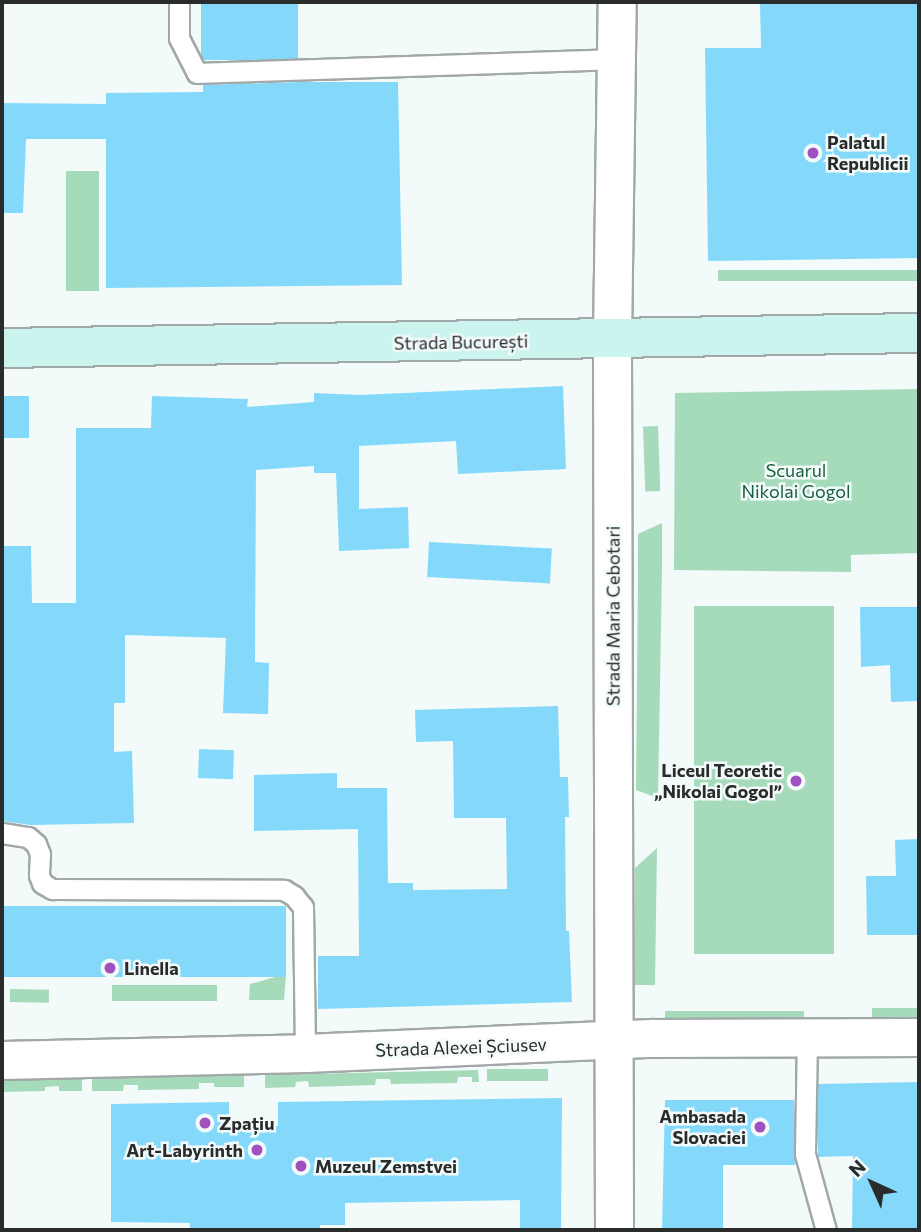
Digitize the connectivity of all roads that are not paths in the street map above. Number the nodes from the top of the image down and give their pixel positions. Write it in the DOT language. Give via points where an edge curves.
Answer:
graph roads {
  1 [pos="179,2"];
  2 [pos="617,2"];
  3 [pos="617,59"];
  4 [pos="919,333"];
  5 [pos="612,340"];
  6 [pos="2,348"];
  7 [pos="2,833"];
  8 [pos="919,1037"];
  9 [pos="807,1038"];
  10 [pos="616,1041"];
  11 [pos="305,1053"];
  12 [pos="2,1060"];
  13 [pos="614,1230"];
  14 [pos="826,1230"];
  1 -- 3 [label="lane" via="179,38 197,73"];
  2 -- 3 [label="street, Strada Maria Cebotari"];
  3 -- 5 [label="street, Strada Maria Cebotari"];
  4 -- 5 [label="main road, Strada București"];
  5 -- 6 [label="main road, Strada București"];
  5 -- 10 [label="street, Strada Maria Cebotari"];
  7 -- 11 [label="lane" via="28,836 36,844 39,875 52,889 284,890 294,896 303,907"];
  8 -- 9 [label="street, Strada Alexei Șciusev"];
  9 -- 10 [label="street, Strada Alexei Șciusev"];
  9 -- 14 [label="lane" via="805,1154"];
  10 -- 11 [label="street, Strada Alexei Șciusev"];
  10 -- 13 [label="street, Strada Maria Cebotari"];
  11 -- 12 [label="street, Strada Alexei Șciusev"];
}
